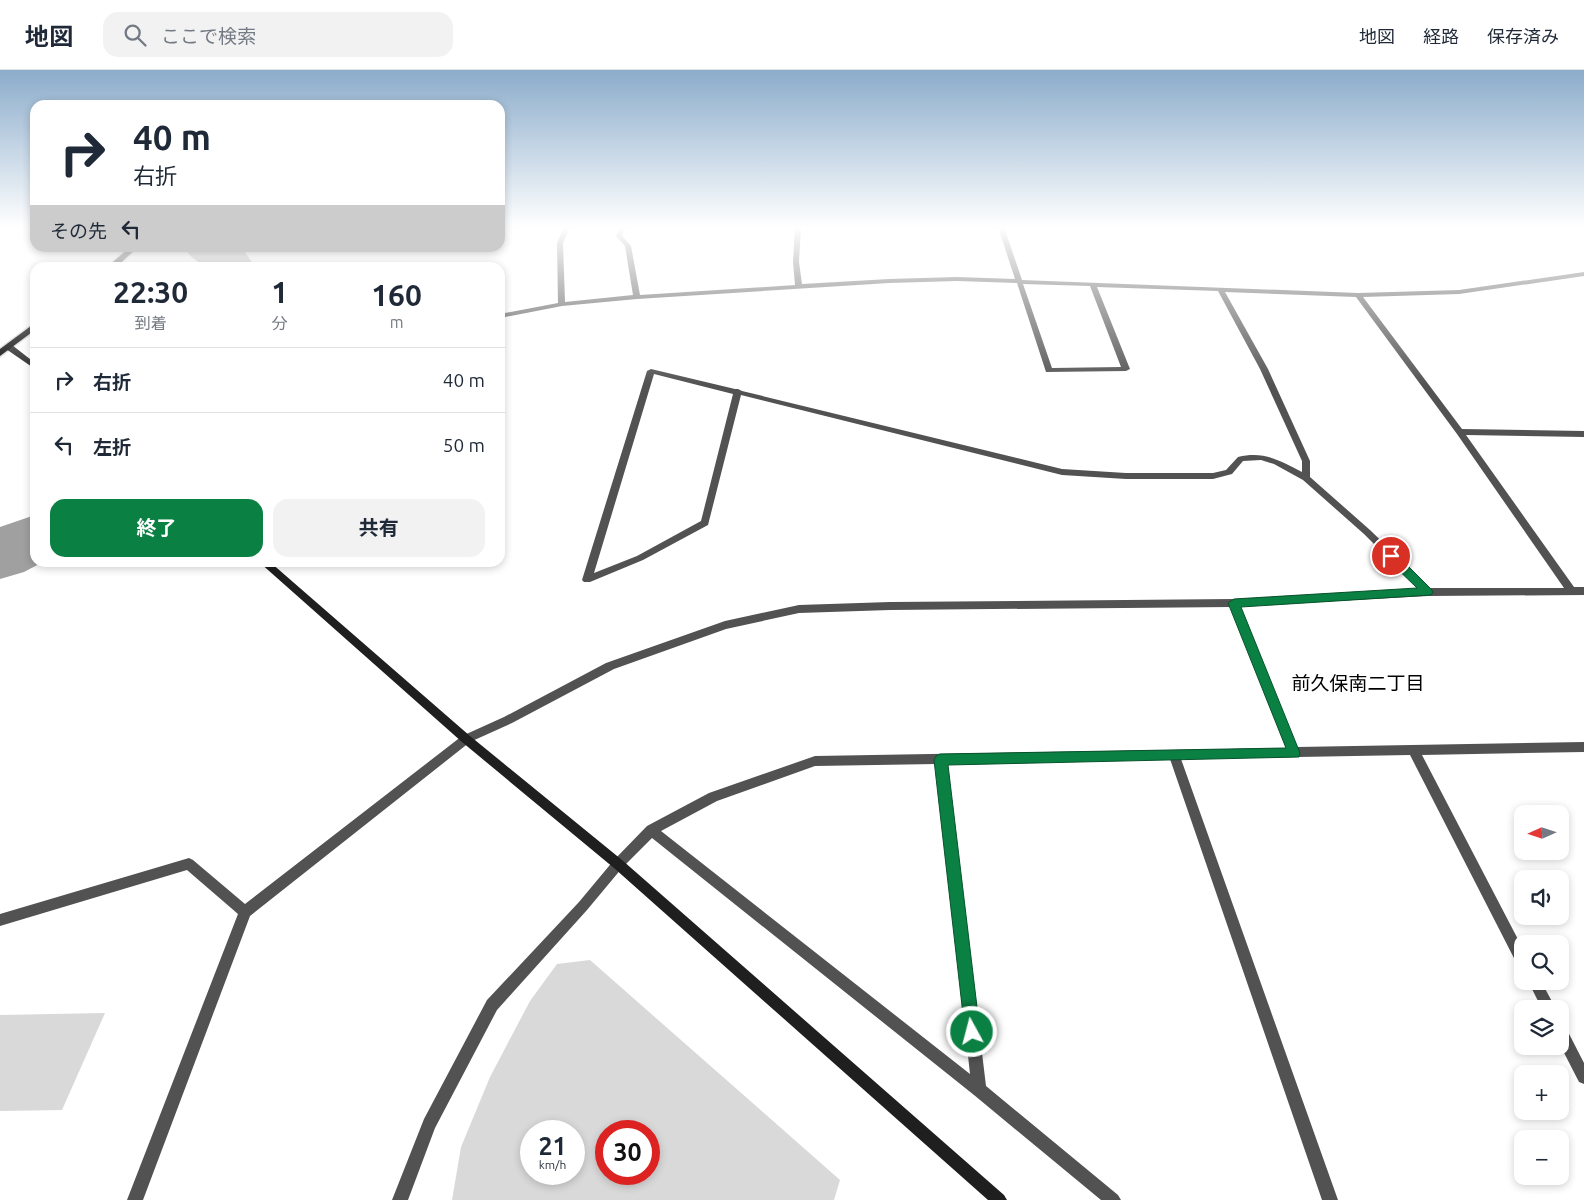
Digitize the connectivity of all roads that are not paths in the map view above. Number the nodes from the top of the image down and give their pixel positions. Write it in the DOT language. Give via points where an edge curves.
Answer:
graph roads {
  1 [pos="561,280"];
  2 [pos="634,280"];
  3 [pos="798,280"];
  4 [pos="940,280"];
  5 [pos="972,280"];
  6 [pos="1544,280"];
  7 [pos="1018,282"];
  8 [pos="1093,285"];
  9 [pos="799,286"];
  10 [pos="1221,290"];
  11 [pos="1358,295"];
  12 [pos="637,297"];
  13 [pos="562,304"];
  14 [pos="505,315"];
  15 [pos="30,330"];
  16 [pos="9,347"];
  17 [pos="0,353"];
  18 [pos="30,363"];
  19 [pos="738,391"];
  20 [pos="1460,432"];
  21 [pos="1584,434"];
  22 [pos="1306,478"];
  23 [pos="269,567"];
  24 [pos="1571,590"];
  25 [pos="1584,591"];
  26 [pos="1428,592"];
  27 [pos="1234,603"];
  28 [pos="466,739"];
  29 [pos="1584,747"];
  30 [pos="1414,751"];
  31 [pos="1294,753"];
  32 [pos="1174,755"];
  33 [pos="940,760"];
  34 [pos="651,830"];
  35 [pos="618,864"];
  36 [pos="245,912"];
  37 [pos="0,920"];
  38 [pos="1514,944"];
  39 [pos="1569,1048"];
  40 [pos="1584,1077"];
  41 [pos="979,1090"];
  42 [pos="134,1200"];
  43 [pos="400,1200"];
  44 [pos="999,1200"];
  45 [pos="1113,1200"];
  46 [pos="1330,1200"];
  1 -- 13 [label="street"];
  2 -- 12 [label="street"];
  3 -- 9 [label="street"];
  4 -- 9 [label="street"];
  5 -- 7 [label="street"];
  6 -- 11 [label="street" via="1459,292"];
  7 -- 8 [label="street"];
  7 -- 8 [label="street" via="1049,370 1126,369"];
  8 -- 10 [label="street"];
  9 -- 12 [label="street"];
  10 -- 11 [label="street"];
  10 -- 22 [label="street" via="1264,370 1306,461"];
  11 -- 20 [label="street"];
  12 -- 13 [label="street"];
  13 -- 14 [label="street"];
  15 -- 16 [label="main road"];
  16 -- 17 [label="main road"];
  16 -- 18 [label="street"];
  19 -- 19 [label="street" via="651,371 587,580 640,558 705,523"];
  19 -- 22 [label="street" via="1062,472 1213,476 1229,472 1241,459 1261,457 1278,462"];
  20 -- 21 [label="street"];
  20 -- 24 [label="street"];
  22 -- 26 [label="street"];
  23 -- 28 [label="street"];
  24 -- 25 [label="street"];
  24 -- 26 [label="street"];
  26 -- 27 [label="street"];
  27 -- 28 [label="street" via="799,609 725,625 610,666"];
  27 -- 31 [label="street"];
  28 -- 35 [label="street"];
  28 -- 36 [label="street"];
  29 -- 30 [label="street"];
  30 -- 31 [label="street"];
  30 -- 38 [label="street"];
  31 -- 32 [label="street"];
  32 -- 33 [label="street"];
  32 -- 46 [label="street"];
  33 -- 34 [label="street" via="815,761 713,797"];
  33 -- 41 [label="street"];
  34 -- 35 [label="street"];
  34 -- 41 [label="street"];
  35 -- 43 [label="street" via="492,1005 430,1124"];
  35 -- 44 [label="street"];
  36 -- 37 [label="street" via="189,864"];
  36 -- 42 [label="street"];
  39 -- 40 [label="street"];
  41 -- 45 [label="street"];
}
